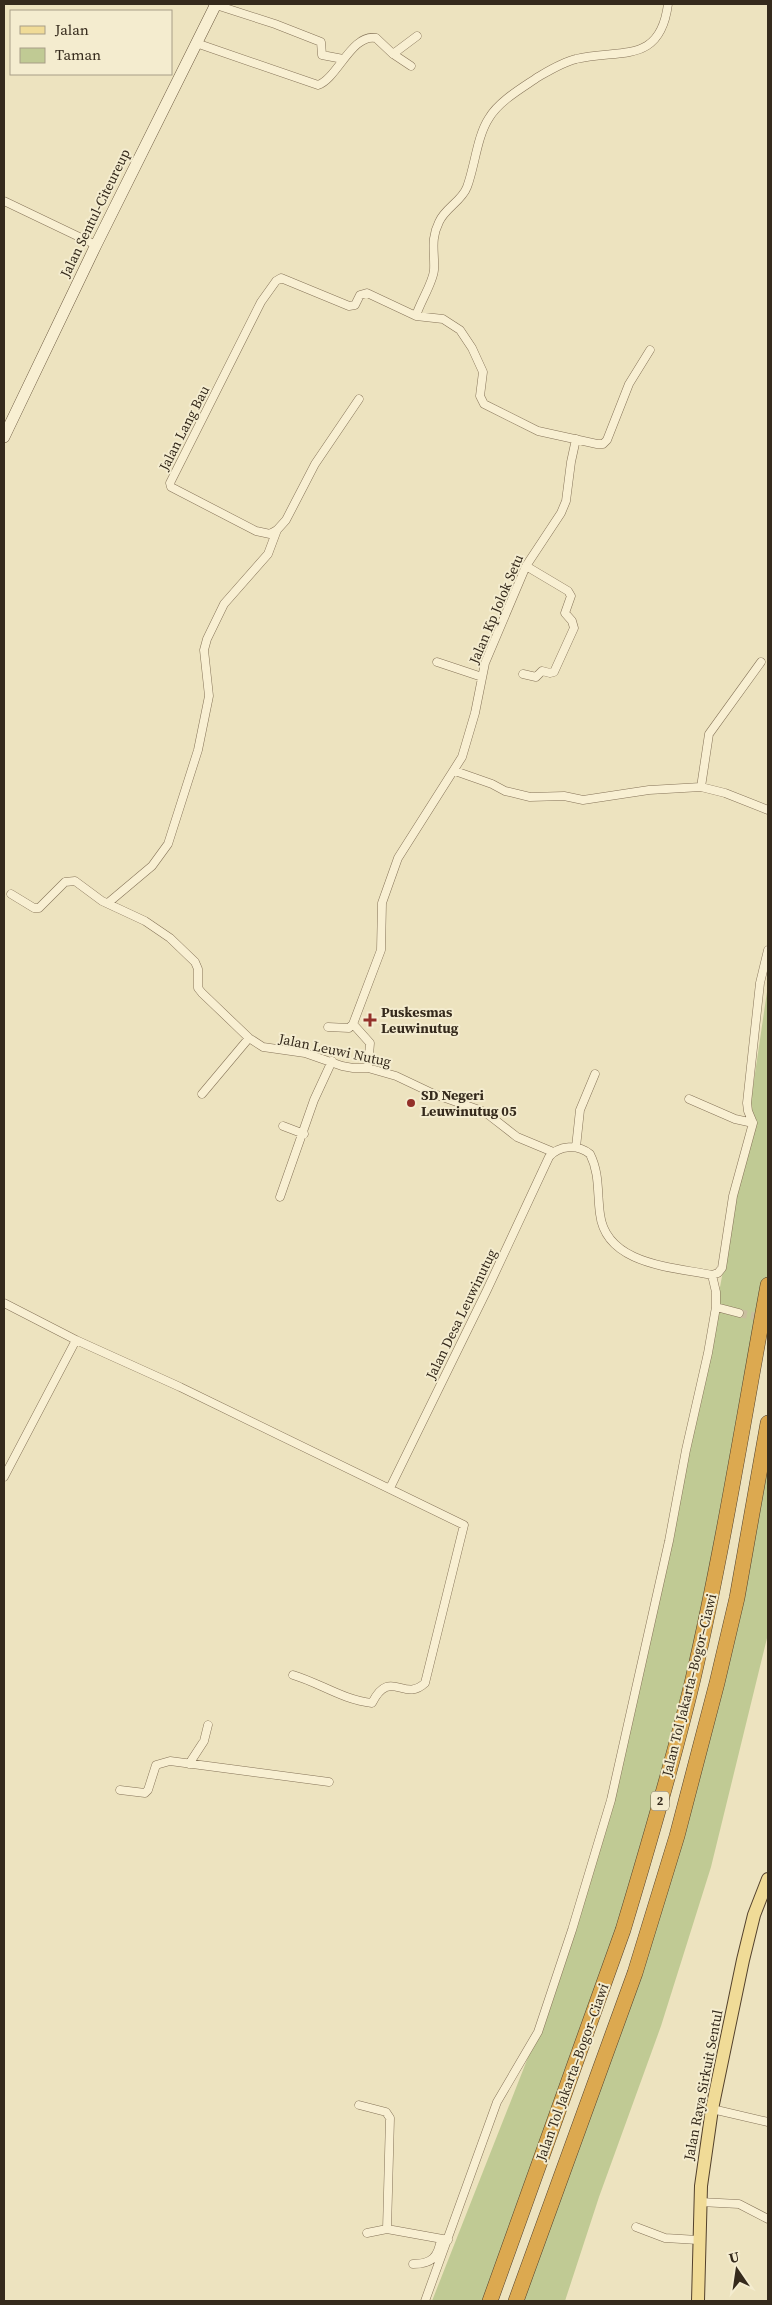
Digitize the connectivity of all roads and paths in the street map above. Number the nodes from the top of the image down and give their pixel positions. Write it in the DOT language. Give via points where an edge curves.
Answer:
graph roads {
  1 [pos="214,4"];
  2 [pos="668,4"];
  3 [pos="417,36"];
  4 [pos="196,43"];
  5 [pos="393,54"];
  6 [pos="343,59"];
  7 [pos="411,66"];
  8 [pos="4,201"];
  9 [pos="96,245"];
  10 [pos="416,316"];
  11 [pos="650,350"];
  12 [pos="359,399"];
  13 [pos="4,437"];
  14 [pos="576,439"];
  15 [pos="277,530"];
  16 [pos="526,566"];
  17 [pos="437,662"];
  18 [pos="761,662"];
  19 [pos="524,674"];
  20 [pos="482,677"];
  21 [pos="455,771"];
  22 [pos="701,787"];
  23 [pos="768,810"];
  24 [pos="11,894"];
  25 [pos="108,903"];
  26 [pos="768,950"];
  27 [pos="351,1026"];
  28 [pos="328,1027"];
  29 [pos="249,1038"];
  30 [pos="332,1061"];
  31 [pos="368,1068"];
  32 [pos="595,1074"];
  33 [pos="202,1094"];
  34 [pos="689,1099"];
  35 [pos="753,1123"];
  36 [pos="283,1126"];
  37 [pos="304,1134"];
  38 [pos="576,1147"];
  39 [pos="553,1152"];
  40 [pos="280,1197"];
  41 [pos="712,1275"];
  42 [pos="768,1285"];
  43 [pos="4,1303"];
  44 [pos="716,1307"];
  45 [pos="739,1313"];
  46 [pos="76,1340"];
  47 [pos="768,1423"];
  48 [pos="4,1478"];
  49 [pos="390,1488"];
  50 [pos="293,1675"];
  51 [pos="208,1725"];
  52 [pos="190,1764"];
  53 [pos="329,1782"];
  54 [pos="120,1790"];
  55 [pos="768,1879"];
  56 [pos="359,2105"];
  57 [pos="712,2109"];
  58 [pos="768,2122"];
  59 [pos="700,2202"];
  60 [pos="768,2219"];
  61 [pos="636,2227"];
  62 [pos="387,2229"];
  63 [pos="367,2232"];
  64 [pos="445,2239"];
  65 [pos="698,2240"];
  66 [pos="413,2264"];
  67 [pos="425,2301"];
  68 [pos="490,2301"];
  69 [pos="516,2301"];
  70 [pos="698,2301"];
  1 -- 4 [label="street, Jalan Sentul-Citeureup"];
  1 -- 6 [label="street" via="321,42 322,55"];
  2 -- 10 [label="street" via="661,28 642,49 566,62 538,77 489,117 466,189 440,220 436,230 432,252 434,270"];
  3 -- 5 [label="street"];
  4 -- 6 [label="street" via="318,85 327,80"];
  4 -- 9 [label="street, Jalan Sentul-Citeureup"];
  5 -- 6 [label="street" via="380,40 371,37"];
  5 -- 7 [label="street"];
  8 -- 9 [label="street"];
  9 -- 13 [label="street, Jalan Sentul-Citeureup"];
  10 -- 14 [label="street" via="443,319 460,330 483,372 480,396 484,404 538,431"];
  10 -- 15 [label="street, Jalan Lang Bau" via="367,293 349,306 281,278 261,302 170,483 178,492 256,531 270,534"];
  11 -- 14 [label="street" via="628,384 607,440 597,444"];
  12 -- 15 [label="street" via="315,464 286,520"];
  14 -- 16 [label="street, Jalan Kp Jolok Setu" via="564,508"];
  15 -- 25 [label="street" via="268,554 224,604 207,639 204,650 209,696 198,750 168,844 152,866"];
  16 -- 19 [label="street" via="568,591 571,596 565,613 574,628 554,672 542,671 536,676"];
  16 -- 20 [label="street, Jalan Kp Jolok Setu"];
  17 -- 20 [label="street"];
  18 -- 22 [label="street" via="708,734"];
  20 -- 21 [label="street, Jalan Kp Jolok Setu" via="468,740"];
  21 -- 22 [label="street" via="504,791 530,797 564,796 583,800 649,790"];
  21 -- 27 [label="street, Jalan Kp Jolok Setu" via="398,858 382,903 381,950"];
  22 -- 23 [label="street"];
  24 -- 25 [label="street, Jalan Leuwi Nutug" via="39,908 65,882 75,881"];
  25 -- 29 [label="street, Jalan Leuwi Nutug" via="157,929 183,950 198,969 198,988"];
  26 -- 35 [label="street" via="760,983 747,1103"];
  27 -- 28 [label="street"];
  27 -- 31 [label="street" via="370,1042"];
  29 -- 30 [label="street, Jalan Leuwi Nutug" via="263,1047"];
  29 -- 33 [label="street"];
  30 -- 31 [label="street, Jalan Leuwi Nutug" via="353,1068"];
  30 -- 37 [label="street" via="314,1100"];
  31 -- 39 [label="street, Jalan Leuwi Nutug" via="485,1112 517,1137"];
  32 -- 38 [label="street" via="580,1110"];
  34 -- 35 [label="street" via="735,1119"];
  35 -- 41 [label="street" via="733,1196 722,1268"];
  36 -- 37 [label="street"];
  37 -- 40 [label="street"];
  38 -- 39 [label="street"];
  38 -- 41 [label="street" via="585,1150 593,1161 599,1187 600,1217 619,1250 642,1259"];
  39 -- 49 [label="street, Jalan Desa Leuwinutug"];
  41 -- 44 [label="street"];
  42 -- 68 [label="highway, Jalan Tol Jakarta–Bogor–Ciawi / 2" via="693,1680 643,1865 623,1930"];
  43 -- 46 [label="street"];
  44 -- 45 [label="street"];
  44 -- 64 [label="street" via="667,1550 611,1800 538,2032 497,2102"];
  46 -- 48 [label="street"];
  46 -- 49 [label="street"];
  47 -- 69 [label="highway, Jalan Tol Jakarta–Bogor–Ciawi / 2" via="735,1607 683,1813 635,1974"];
  49 -- 50 [label="street" via="464,1525 425,1683 412,1690 384,1686 372,1703 342,1696 316,1682"];
  51 -- 52 [label="street" via="204,1742"];
  52 -- 53 [label="street"];
  52 -- 54 [label="street" via="158,1763 145,1793"];
  55 -- 57 [label="main road, Jalan Raya Sirkuit Sentul" via="754,1915 743,1960"];
  56 -- 62 [label="street" via="386,2112 390,2118"];
  57 -- 58 [label="street"];
  57 -- 59 [label="main road, Jalan Raya Sirkuit Sentul"];
  59 -- 60 [label="street" via="739,2204"];
  59 -- 65 [label="main road, Jalan Raya Sirkuit Sentul"];
  61 -- 65 [label="street" via="665,2238"];
  62 -- 63 [label="street"];
  62 -- 64 [label="street"];
  64 -- 66 [label="street" via="434,2259 428,2263"];
  64 -- 67 [label="street"];
  65 -- 70 [label="main road, Jalan Raya Sirkuit Sentul"];
}
